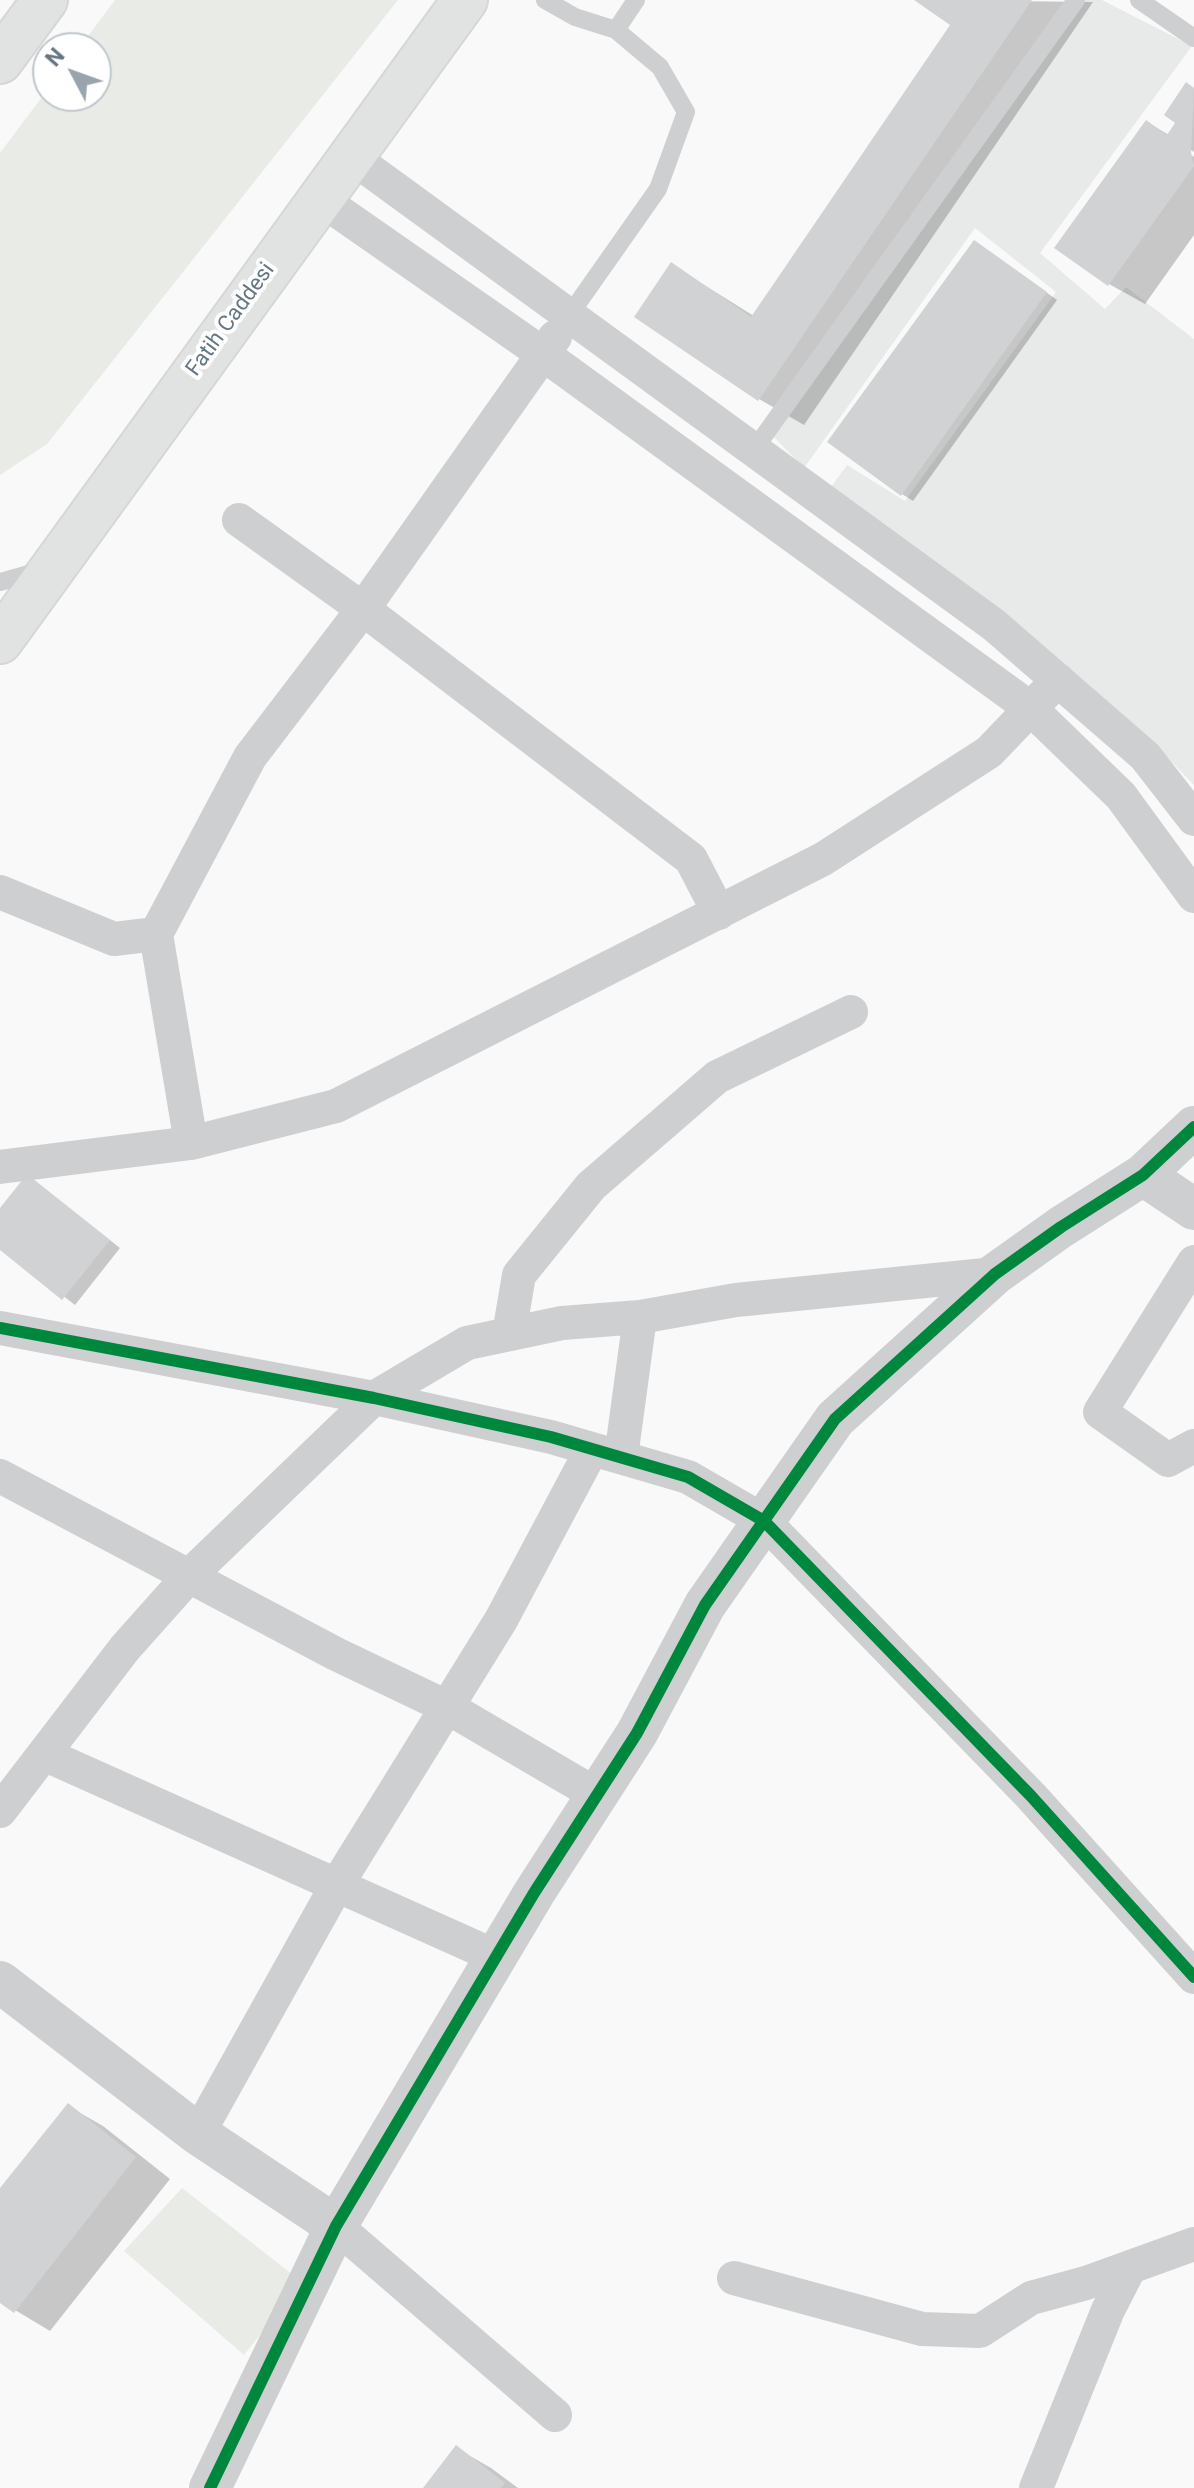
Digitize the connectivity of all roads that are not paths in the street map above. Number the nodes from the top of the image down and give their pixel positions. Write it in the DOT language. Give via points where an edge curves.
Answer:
graph roads {
  1 [pos="45,0"];
  2 [pos="465,0"];
  3 [pos="545,0"];
  4 [pos="636,0"];
  5 [pos="1076,0"];
  6 [pos="1139,0"];
  7 [pos="616,30"];
  8 [pos="1194,38"];
  9 [pos="0,61"];
  10 [pos="349,155"];
  11 [pos="319,198"];
  12 [pos="568,317"];
  13 [pos="543,354"];
  14 [pos="753,451"];
  15 [pos="239,520"];
  16 [pos="54,567"];
  17 [pos="0,582"];
  18 [pos="363,609"];
  19 [pos="0,641"];
  20 [pos="1058,680"];
  21 [pos="1030,708"];
  22 [pos="1194,819"];
  23 [pos="0,892"];
  24 [pos="1194,896"];
  25 [pos="719,913"];
  26 [pos="156,934"];
  27 [pos="851,1012"];
  28 [pos="1194,1127"];
  29 [pos="191,1143"];
  30 [pos="0,1167"];
  31 [pos="1143,1175"];
  32 [pos="1194,1209"];
  33 [pos="1194,1262"];
  34 [pos="995,1274"];
  35 [pos="640,1317"];
  36 [pos="0,1328"];
  37 [pos="509,1334"];
  38 [pos="374,1398"];
  39 [pos="1194,1446"];
  40 [pos="606,1453"];
  41 [pos="0,1476"];
  42 [pos="764,1521"];
  43 [pos="190,1575"];
  44 [pos="447,1707"];
  45 [pos="46,1755"];
  46 [pos="597,1795"];
  47 [pos="0,1811"];
  48 [pos="338,1883"];
  49 [pos="497,1957"];
  50 [pos="1193,1973"];
  51 [pos="0,1982"];
  52 [pos="198,2134"];
  53 [pos="336,2226"];
  54 [pos="1194,2244"];
  55 [pos="1130,2267"];
  56 [pos="734,2278"];
  57 [pos="555,2415"];
  58 [pos="210,2488"];
  59 [pos="1036,2488"];
  1 -- 9 [label="main road"];
  2 -- 10 [label="main road, Fatih Caddesi"];
  3 -- 7 [label="lane"];
  4 -- 7 [label="lane"];
  5 -- 14 [label="lane"];
  6 -- 8 [label="lane"];
  7 -- 12 [label="lane" via="660,67 686,112 658,189"];
  10 -- 11 [label="main road, Fatih Caddesi"];
  10 -- 12 [label="street"];
  11 -- 13 [label="street"];
  11 -- 16 [label="main road, Fatih Caddesi"];
  12 -- 13 [label="street"];
  12 -- 14 [label="street"];
  13 -- 18 [label="street"];
  13 -- 21 [label="street"];
  14 -- 20 [label="street" via="994,625"];
  15 -- 18 [label="street"];
  16 -- 17 [label="lane"];
  16 -- 19 [label="main road, Fatih Caddesi"];
  18 -- 25 [label="street" via="691,859"];
  18 -- 26 [label="street" via="250,757"];
  20 -- 21 [label="street"];
  20 -- 22 [label="street" via="1145,756"];
  21 -- 24 [label="street" via="1121,796"];
  21 -- 25 [label="street" via="989,752 823,859"];
  23 -- 26 [label="street" via="114,939"];
  25 -- 29 [label="street" via="336,1106"];
  26 -- 29 [label="street"];
  27 -- 37 [label="street" via="717,1077 591,1186 519,1275"];
  28 -- 31 [label="street"];
  29 -- 30 [label="street"];
  31 -- 32 [label="street"];
  31 -- 34 [label="street"];
  33 -- 39 [label="street" via="1100,1412 1168,1460"];
  34 -- 35 [label="street" via="811,1291"];
  34 -- 42 [label="street" via="835,1419"];
  35 -- 37 [label="street" via="562,1323"];
  35 -- 40 [label="street"];
  36 -- 38 [label="street"];
  37 -- 38 [label="street" via="467,1343"];
  38 -- 40 [label="street"];
  38 -- 43 [label="street"];
  40 -- 42 [label="street" via="688,1477"];
  40 -- 44 [label="street"];
  41 -- 43 [label="street"];
  42 -- 46 [label="street" via="705,1605 637,1733"];
  42 -- 50 [label="street" via="1031,1796"];
  43 -- 44 [label="street"];
  43 -- 45 [label="street" via="125,1648"];
  44 -- 46 [label="street"];
  44 -- 48 [label="street"];
  45 -- 47 [label="street"];
  45 -- 48 [label="street"];
  46 -- 49 [label="street"];
  48 -- 49 [label="street"];
  48 -- 52 [label="street"];
  49 -- 53 [label="street"];
  51 -- 52 [label="street"];
  52 -- 53 [label="street"];
  53 -- 57 [label="street"];
  53 -- 58 [label="street"];
  54 -- 55 [label="street"];
  55 -- 56 [label="street" via="1031,2298 980,2331 922,2329"];
  55 -- 59 [label="street"];
}
